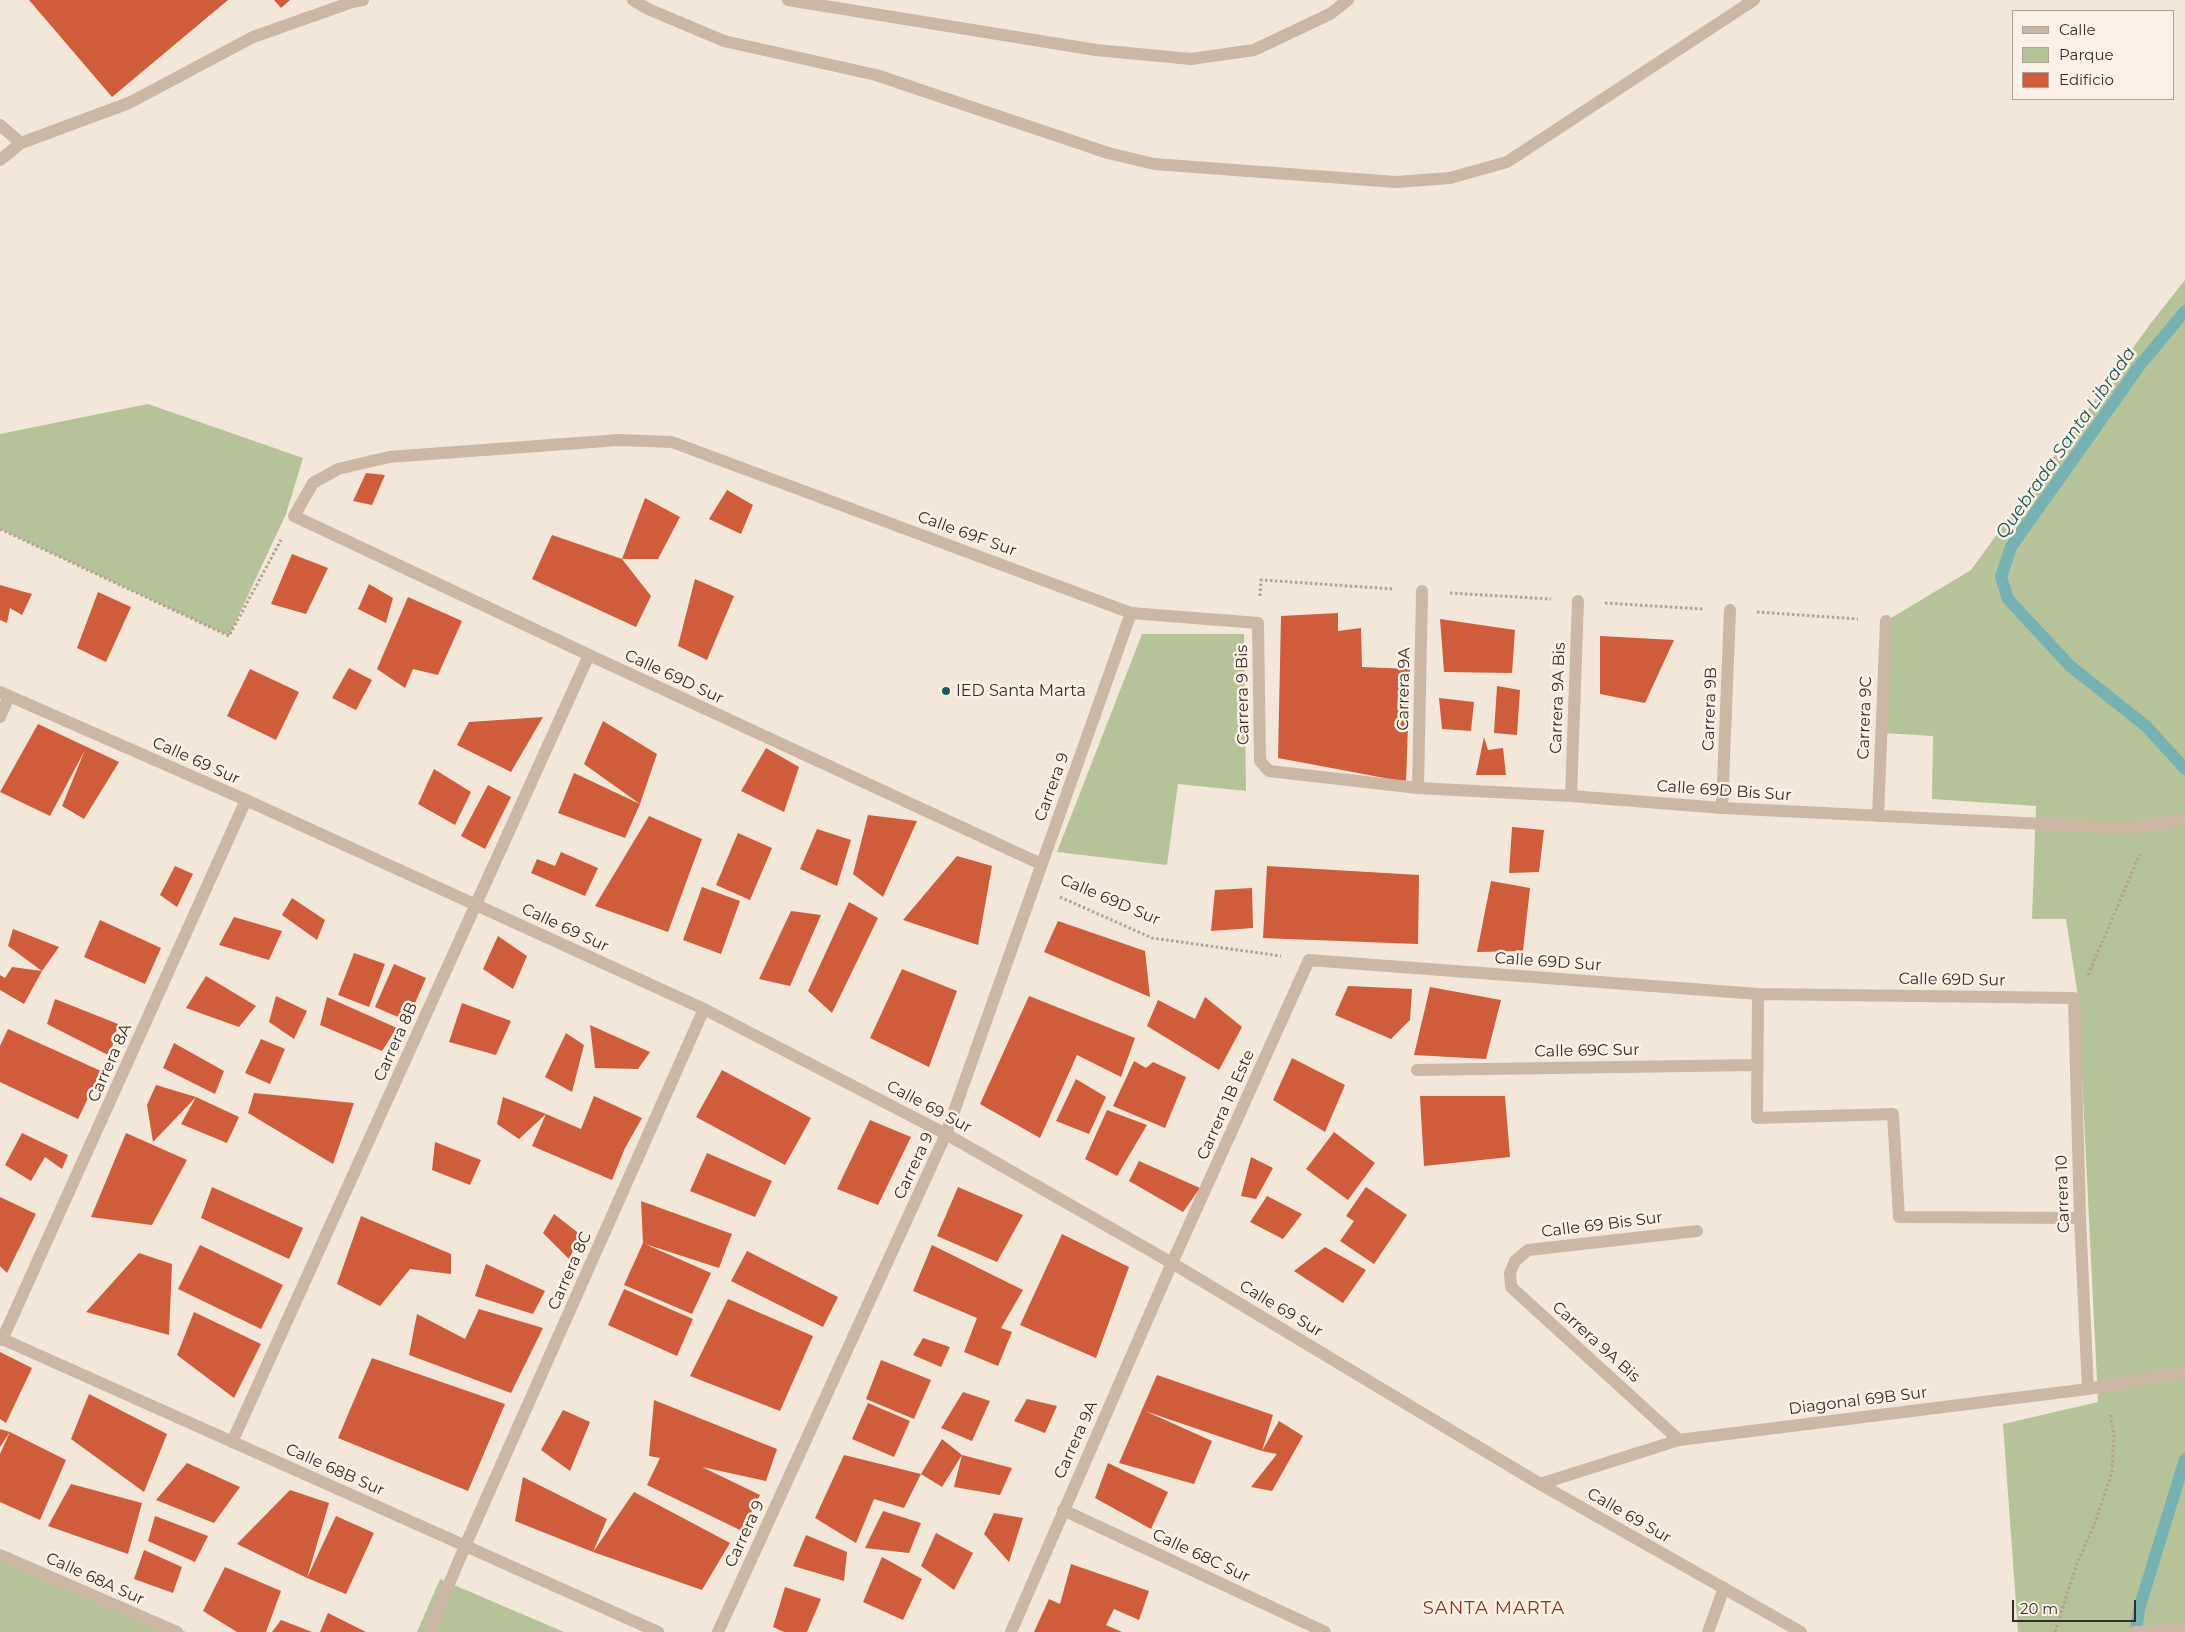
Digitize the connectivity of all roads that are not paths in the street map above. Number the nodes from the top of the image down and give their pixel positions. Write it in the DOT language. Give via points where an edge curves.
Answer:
graph roads {
  1 [pos="364,0"];
  2 [pos="633,0"];
  3 [pos="788,0"];
  4 [pos="1348,0"];
  5 [pos="1754,0"];
  6 [pos="0,125"];
  7 [pos="20,143"];
  8 [pos="0,160"];
  9 [pos="294,516"];
  10 [pos="1422,591"];
  11 [pos="1578,601"];
  12 [pos="1730,610"];
  13 [pos="1131,613"];
  14 [pos="1886,621"];
  15 [pos="1258,623"];
  16 [pos="589,655"];
  17 [pos="5,694"];
  18 [pos="0,717"];
  19 [pos="1263,766"];
  20 [pos="1418,788"];
  21 [pos="1571,796"];
  22 [pos="246,800"];
  23 [pos="1722,808"];
  24 [pos="1878,816"];
  25 [pos="2185,820"];
  26 [pos="1042,864"];
  27 [pos="476,904"];
  28 [pos="1309,960"];
  29 [pos="1758,994"];
  30 [pos="2074,998"];
  31 [pos="704,1010"];
  32 [pos="1756,1065"];
  33 [pos="1417,1070"];
  34 [pos="946,1134"];
  35 [pos="2080,1218"];
  36 [pos="1697,1231"];
  37 [pos="1515,1261"];
  38 [pos="1172,1262"];
  39 [pos="1,1339"];
  40 [pos="2185,1372"];
  41 [pos="2088,1389"];
  42 [pos="1679,1440"];
  43 [pos="232,1442"];
  44 [pos="1540,1484"];
  45 [pos="1063,1510"];
  46 [pos="464,1546"];
  47 [pos="0,1555"];
  48 [pos="1724,1588"];
  49 [pos="2185,1629"];
  50 [pos="177,1632"];
  51 [pos="429,1632"];
  52 [pos="658,1632"];
  53 [pos="718,1632"];
  54 [pos="1011,1632"];
  55 [pos="1325,1632"];
  56 [pos="1708,1632"];
  57 [pos="1801,1632"];
  58 [pos="2134,1632"];
  1 -- 7 [label="street" via="253,37 129,103"];
  2 -- 5 [label="street" via="724,41 876,75 1108,153 1154,164 1396,182 1450,178 1507,162"];
  3 -- 4 [label="street" via="1096,50 1191,58 1254,50 1330,14"];
  6 -- 7 [label="street"];
  7 -- 8 [label="street"];
  9 -- 13 [label="street, Calle 69F Sur" via="313,483 338,469 389,457 619,440 672,442"];
  9 -- 16 [label="street, Calle 69D Sur"];
  10 -- 20 [label="street, Carrera 9A"];
  11 -- 21 [label="street, Carrera 9A Bis"];
  12 -- 23 [label="street, Carrera 9B"];
  13 -- 15 [label="street, Calle 69F Sur"];
  13 -- 26 [label="street, Carrera 9"];
  14 -- 24 [label="street, Carrera 9C"];
  15 -- 19 [label="street, Carrera 9 Bis" via="1260,761"];
  16 -- 26 [label="street, Calle 69D Sur"];
  16 -- 27 [label="street, Carrera 8B"];
  17 -- 18 [label="street"];
  17 -- 22 [label="street, Calle 69 Sur"];
  19 -- 20 [label="street, Calle 69D Bis Sur" via="1270,771"];
  20 -- 21 [label="street, Calle 69D Bis Sur"];
  21 -- 23 [label="street, Calle 69D Bis Sur"];
  22 -- 27 [label="street, Calle 69 Sur"];
  22 -- 39 [label="street, Carrera 8A"];
  23 -- 24 [label="street, Calle 69D Bis Sur"];
  24 -- 25 [label="street, Calle 69D Bis Sur" via="2124,828"];
  26 -- 34 [label="street, Carrera 9"];
  27 -- 31 [label="street, Calle 69 Sur"];
  27 -- 43 [label="street, Carrera 8B"];
  28 -- 29 [label="street, Calle 69D Sur"];
  28 -- 38 [label="street, Carrera 1B Este"];
  29 -- 30 [label="street, Calle 69D Sur"];
  29 -- 32 [label="street"];
  30 -- 35 [label="street, Carrera 10"];
  31 -- 34 [label="street, Calle 69 Sur"];
  31 -- 46 [label="street, Carrera 8C"];
  32 -- 33 [label="street, Calle 69C Sur"];
  32 -- 35 [label="street" via="1756,1118 1892,1114 1898,1217"];
  34 -- 38 [label="street, Calle 69 Sur"];
  34 -- 53 [label="street, Carrera 9"];
  35 -- 41 [label="street, Carrera 10"];
  36 -- 37 [label="street, Calle 69 Bis Sur" via="1528,1250"];
  37 -- 42 [label="street, Carrera 9A Bis" via="1510,1274 1511,1287"];
  38 -- 44 [label="street, Calle 69 Sur"];
  38 -- 45 [label="street, Carrera 9A"];
  39 -- 43 [label="street, Calle 68B Sur"];
  40 -- 41 [label="street, Diagonal 69B Sur"];
  41 -- 42 [label="street, Diagonal 69B Sur"];
  42 -- 44 [label="street, Diagonal 69B Sur"];
  43 -- 46 [label="street, Calle 68B Sur"];
  44 -- 48 [label="street, Calle 69 Sur"];
  45 -- 54 [label="street, Carrera 9A"];
  45 -- 55 [label="street, Calle 68C Sur"];
  46 -- 51 [label="street"];
  46 -- 52 [label="street, Calle 68B Sur"];
  47 -- 50 [label="street, Calle 68A Sur"];
  48 -- 56 [label="street"];
  48 -- 57 [label="street, Calle 69 Sur"];
  49 -- 58 [label="street"];
}
